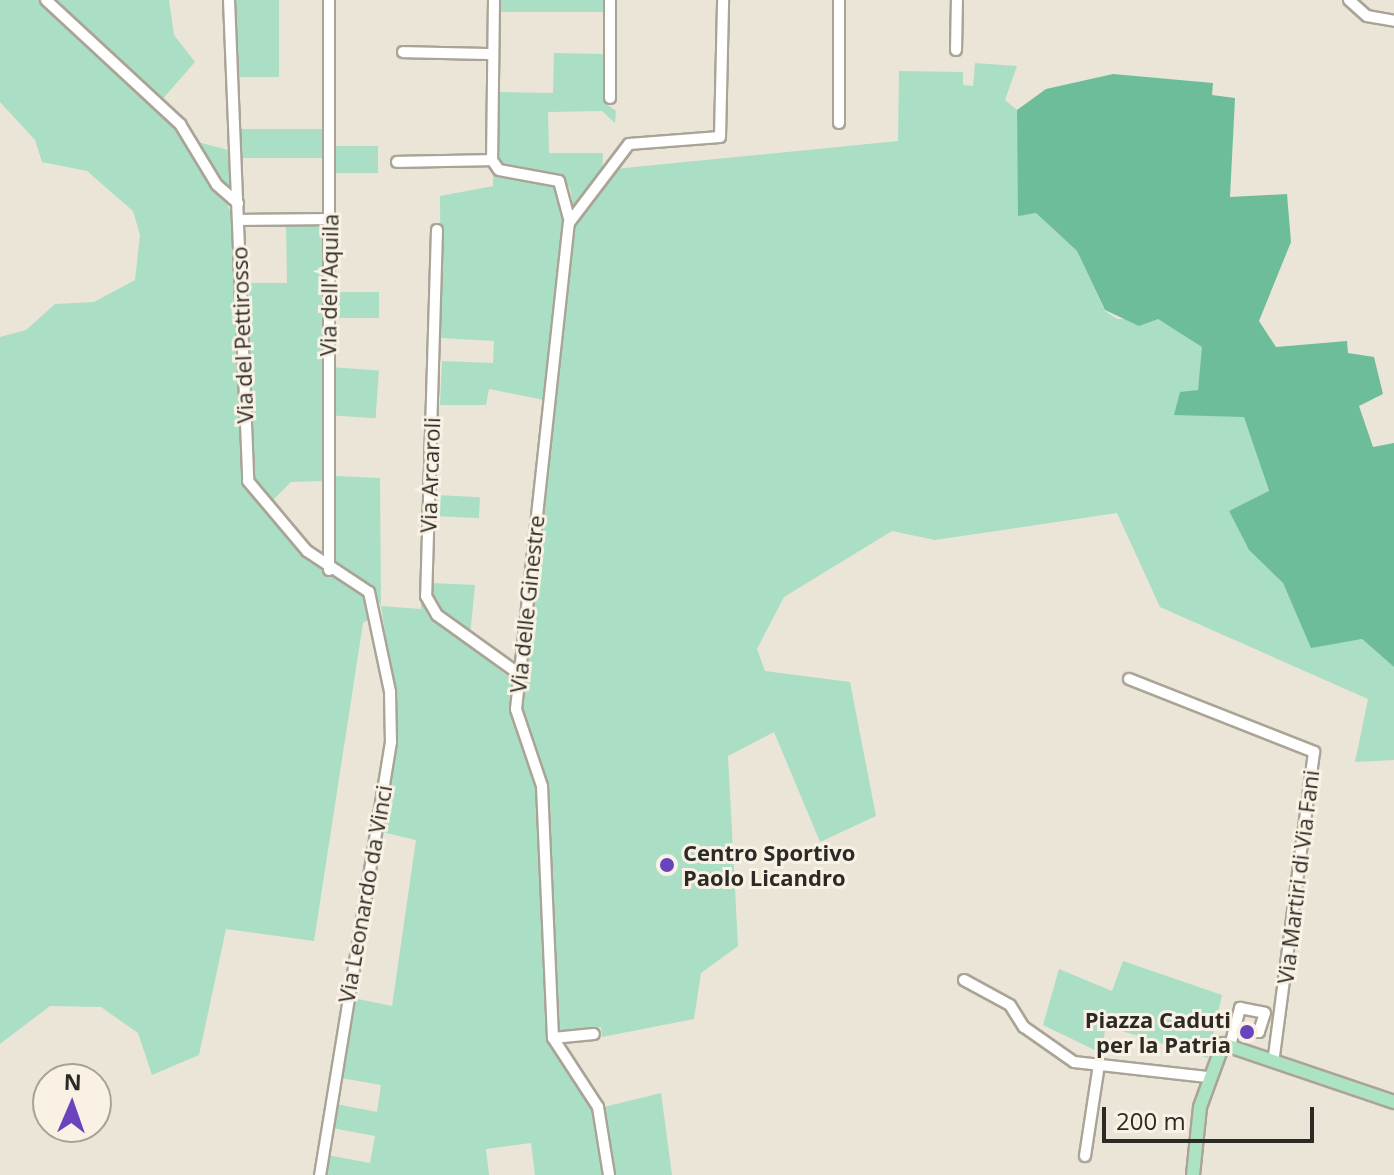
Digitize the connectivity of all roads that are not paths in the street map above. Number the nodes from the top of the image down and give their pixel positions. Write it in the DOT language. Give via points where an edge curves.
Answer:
graph roads {
  1 [pos="46,0"];
  2 [pos="229,0"];
  3 [pos="329,0"];
  4 [pos="494,0"];
  5 [pos="610,0"];
  6 [pos="723,0"];
  7 [pos="839,0"];
  8 [pos="957,0"];
  9 [pos="1349,0"];
  10 [pos="1394,21"];
  11 [pos="956,50"];
  12 [pos="403,52"];
  13 [pos="493,54"];
  14 [pos="610,98"];
  15 [pos="839,123"];
  16 [pos="492,160"];
  17 [pos="397,162"];
  18 [pos="238,203"];
  19 [pos="330,219"];
  20 [pos="238,220"];
  21 [pos="569,223"];
  22 [pos="437,230"];
  23 [pos="329,545"];
  24 [pos="311,554"];
  25 [pos="329,570"];
  26 [pos="378,612"];
  27 [pos="519,674"];
  28 [pos="1129,679"];
  29 [pos="964,980"];
  30 [pos="1235,1027"];
  31 [pos="594,1034"];
  32 [pos="553,1038"];
  33 [pos="1227,1043"];
  34 [pos="1274,1057"];
  35 [pos="1099,1065"];
  36 [pos="1207,1077"];
  37 [pos="1394,1102"];
  38 [pos="1085,1156"];
  39 [pos="320,1175"];
  40 [pos="609,1175"];
  41 [pos="1193,1175"];
  1 -- 18 [label="street" via="180,124 217,185"];
  2 -- 18 [label="street, Via del Pettirosso"];
  3 -- 19 [label="street, Via dell'Aquila"];
  4 -- 13 [label="street"];
  5 -- 14 [label="street"];
  6 -- 21 [label="street, Via delle Ginestre" via="720,137 636,141 607,170"];
  7 -- 15 [label="street"];
  8 -- 11 [label="street"];
  9 -- 10 [label="street" via="1367,16"];
  12 -- 13 [label="street"];
  13 -- 16 [label="street"];
  16 -- 17 [label="street"];
  16 -- 21 [label="street" via="499,170 554,178 566,187"];
  18 -- 20 [label="street, Via del Pettirosso"];
  19 -- 20 [label="street"];
  19 -- 23 [label="street, Via dell'Aquila"];
  20 -- 24 [label="street, Via del Pettirosso" via="248,481"];
  21 -- 27 [label="street, Via delle Ginestre"];
  22 -- 27 [label="street, Via Arcaroli" via="426,596 437,615"];
  23 -- 24 [label="street"];
  23 -- 25 [label="street, Via dell'Aquila"];
  24 -- 25 [label="street, Via del Pettirosso"];
  25 -- 26 [label="street, Via del Pettirosso" via="369,592"];
  26 -- 39 [label="street, Via Leonardo da Vinci" via="391,742"];
  27 -- 32 [label="street, Via delle Ginestre" via="516,717 539,770 544,808"];
  28 -- 34 [label="street, Via Martiri di Via Fani" via="1314,752"];
  29 -- 35 [label="street" via="1010,1005 1048,1048"];
  30 -- 33 [label="street"];
  31 -- 32 [label="street"];
  32 -- 40 [label="street" via="598,1107"];
  33 -- 34 [label="main road"];
  33 -- 36 [label="main road"];
  34 -- 37 [label="main road"];
  35 -- 36 [label="street"];
  35 -- 38 [label="street"];
  36 -- 41 [label="main road"];
}
